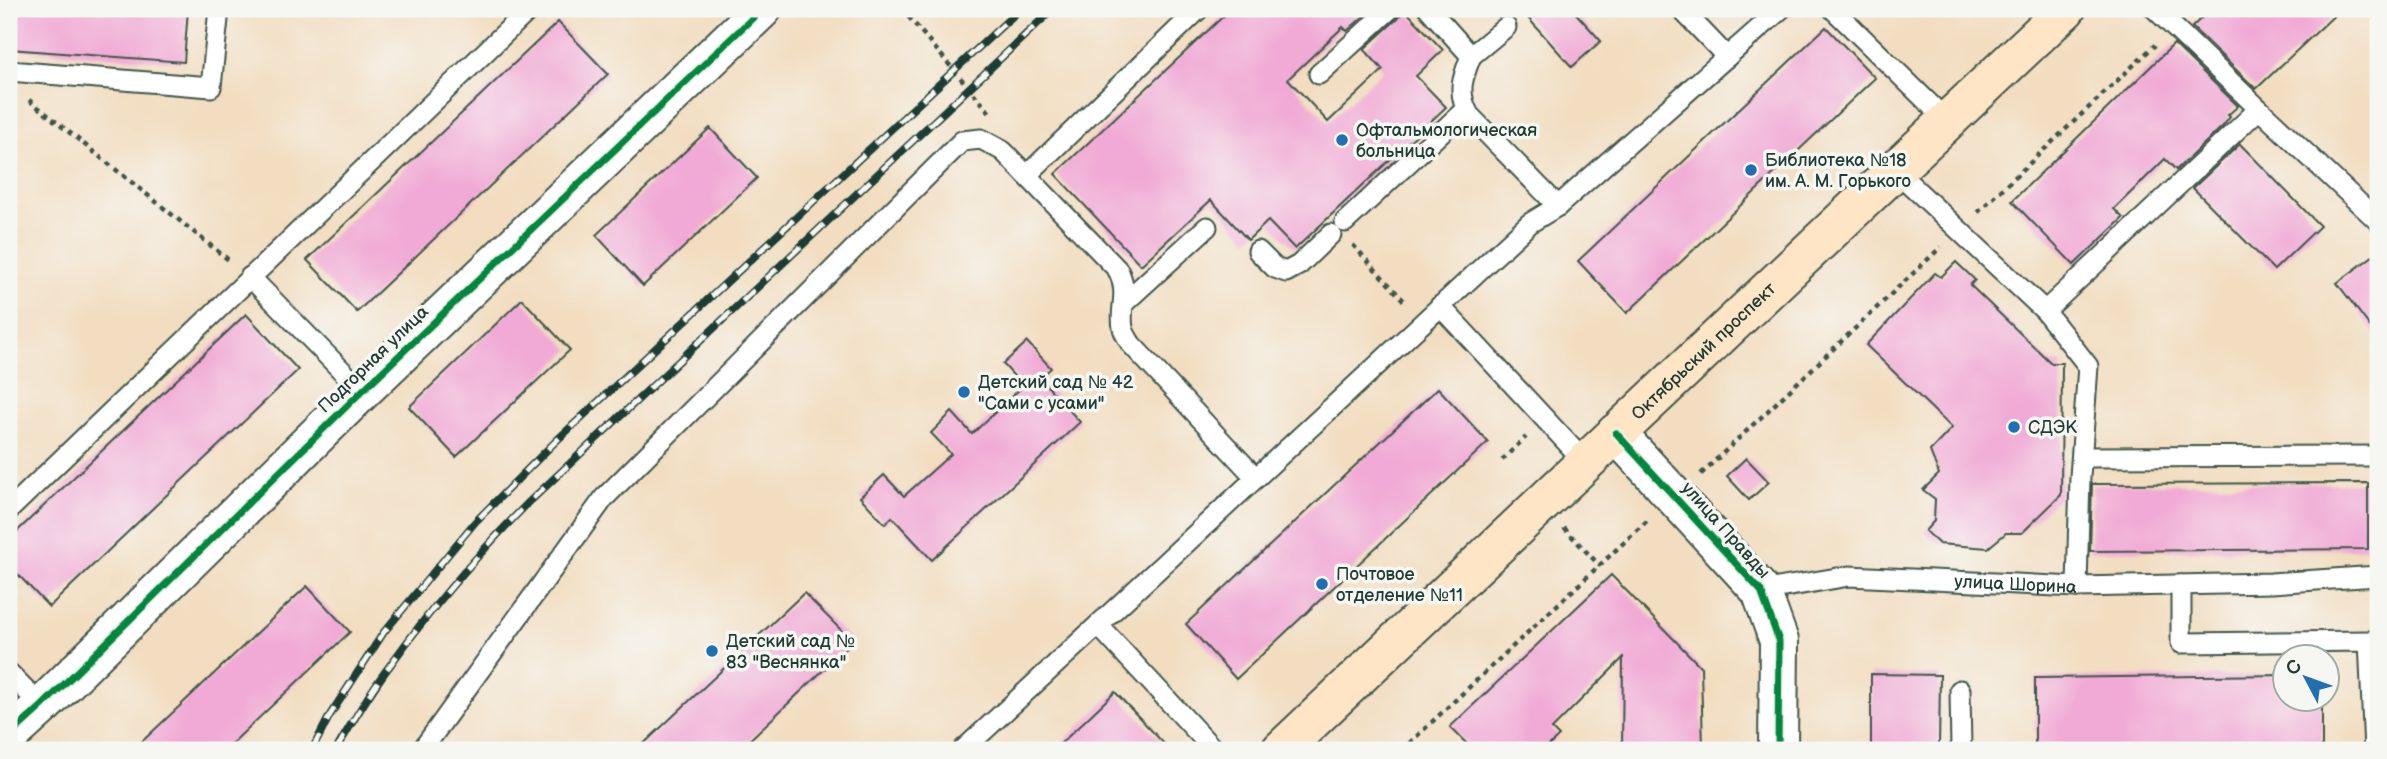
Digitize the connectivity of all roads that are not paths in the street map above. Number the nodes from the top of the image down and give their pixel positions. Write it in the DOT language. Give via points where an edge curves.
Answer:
graph roads {
  1 [pos="219,9"];
  2 [pos="530,9"];
  3 [pos="762,9"];
  4 [pos="1199,9"];
  5 [pos="1390,9"];
  6 [pos="1429,9"];
  7 [pos="1681,9"];
  8 [pos="1781,9"];
  9 [pos="1833,9"];
  10 [pos="2066,9"];
  11 [pos="2155,9"];
  12 [pos="1506,27"];
  13 [pos="1471,56"];
  14 [pos="1727,57"];
  15 [pos="9,71"];
  16 [pos="1319,74"];
  17 [pos="1466,108"];
  18 [pos="2259,109"];
  19 [pos="1947,121"];
  20 [pos="1895,170"];
  21 [pos="1027,175"];
  22 [pos="1558,206"];
  23 [pos="2378,221"];
  24 [pos="1207,227"];
  25 [pos="1258,251"];
  26 [pos="250,278"];
  27 [pos="1125,302"];
  28 [pos="1440,306"];
  29 [pos="2045,311"];
  30 [pos="362,391"];
  31 [pos="1616,433"];
  32 [pos="2378,456"];
  33 [pos="2082,457"];
  34 [pos="1586,462"];
  35 [pos="1256,478"];
  36 [pos="9,510"];
  37 [pos="2378,576"];
  38 [pos="2180,585"];
  39 [pos="2077,587"];
  40 [pos="1761,591"];
  41 [pos="1098,625"];
  42 [pos="9,673"];
  43 [pos="1960,690"];
  44 [pos="43,706"];
  45 [pos="9,736"];
  46 [pos="422,750"];
  47 [pos="963,750"];
  48 [pos="1214,750"];
  49 [pos="1281,750"];
  50 [pos="1777,750"];
  51 [pos="1961,750"];
  52 [pos="2374,750"];
  1 -- 15 [label="lane" via="211,87"];
  2 -- 26 [label="lane"];
  3 -- 30 [label="street, Подгорная улица"];
  4 -- 21 [label="lane"];
  5 -- 16 [label="lane"];
  6 -- 13 [label="lane"];
  7 -- 14 [label="lane"];
  8 -- 14 [label="lane"];
  9 -- 19 [label="lane"];
  10 -- 19 [label="main road, Октябрьский проспект"];
  11 -- 18 [label="lane"];
  12 -- 13 [label="lane"];
  13 -- 17 [label="lane" via="1463,77"];
  14 -- 22 [label="lane"];
  17 -- 22 [label="lane"];
  17 -- 25 [label="lane" via="1299,265 1286,272"];
  18 -- 23 [label="lane"];
  18 -- 29 [label="lane"];
  19 -- 20 [label="main road, Октябрьский проспект"];
  20 -- 29 [label="lane"];
  20 -- 31 [label="main road, Октябрьский проспект"];
  21 -- 27 [label="lane" via="1118,270"];
  21 -- 46 [label="lane" via="1003,151 981,139 962,141 604,498"];
  22 -- 28 [label="lane" via="1530,223"];
  24 -- 27 [label="lane"];
  26 -- 30 [label="lane"];
  26 -- 36 [label="lane"];
  27 -- 35 [label="lane" via="1123,330 1131,344"];
  28 -- 34 [label="lane"];
  28 -- 35 [label="lane"];
  29 -- 33 [label="lane" via="2088,366"];
  30 -- 44 [label="street, Подгорная улица"];
  31 -- 34 [label="main road, Октябрьский проспект"];
  31 -- 40 [label="street, улица Правды"];
  32 -- 33 [label="lane"];
  33 -- 39 [label="lane"];
  34 -- 49 [label="main road, Октябрьский проспект"];
  35 -- 41 [label="lane"];
  37 -- 38 [label="lane, улица Шорина"];
  38 -- 39 [label="lane, улица Шорина"];
  38 -- 52 [label="lane" via="2181,643 2369,642"];
  39 -- 40 [label="lane, улица Шорина" via="1849,576"];
  40 -- 50 [label="street, улица Правды" via="1779,640"];
  41 -- 47 [label="lane"];
  41 -- 48 [label="lane"];
  42 -- 44 [label="lane"];
  43 -- 51 [label="lane"];
  44 -- 45 [label="street, Подгорная улица"];
}
